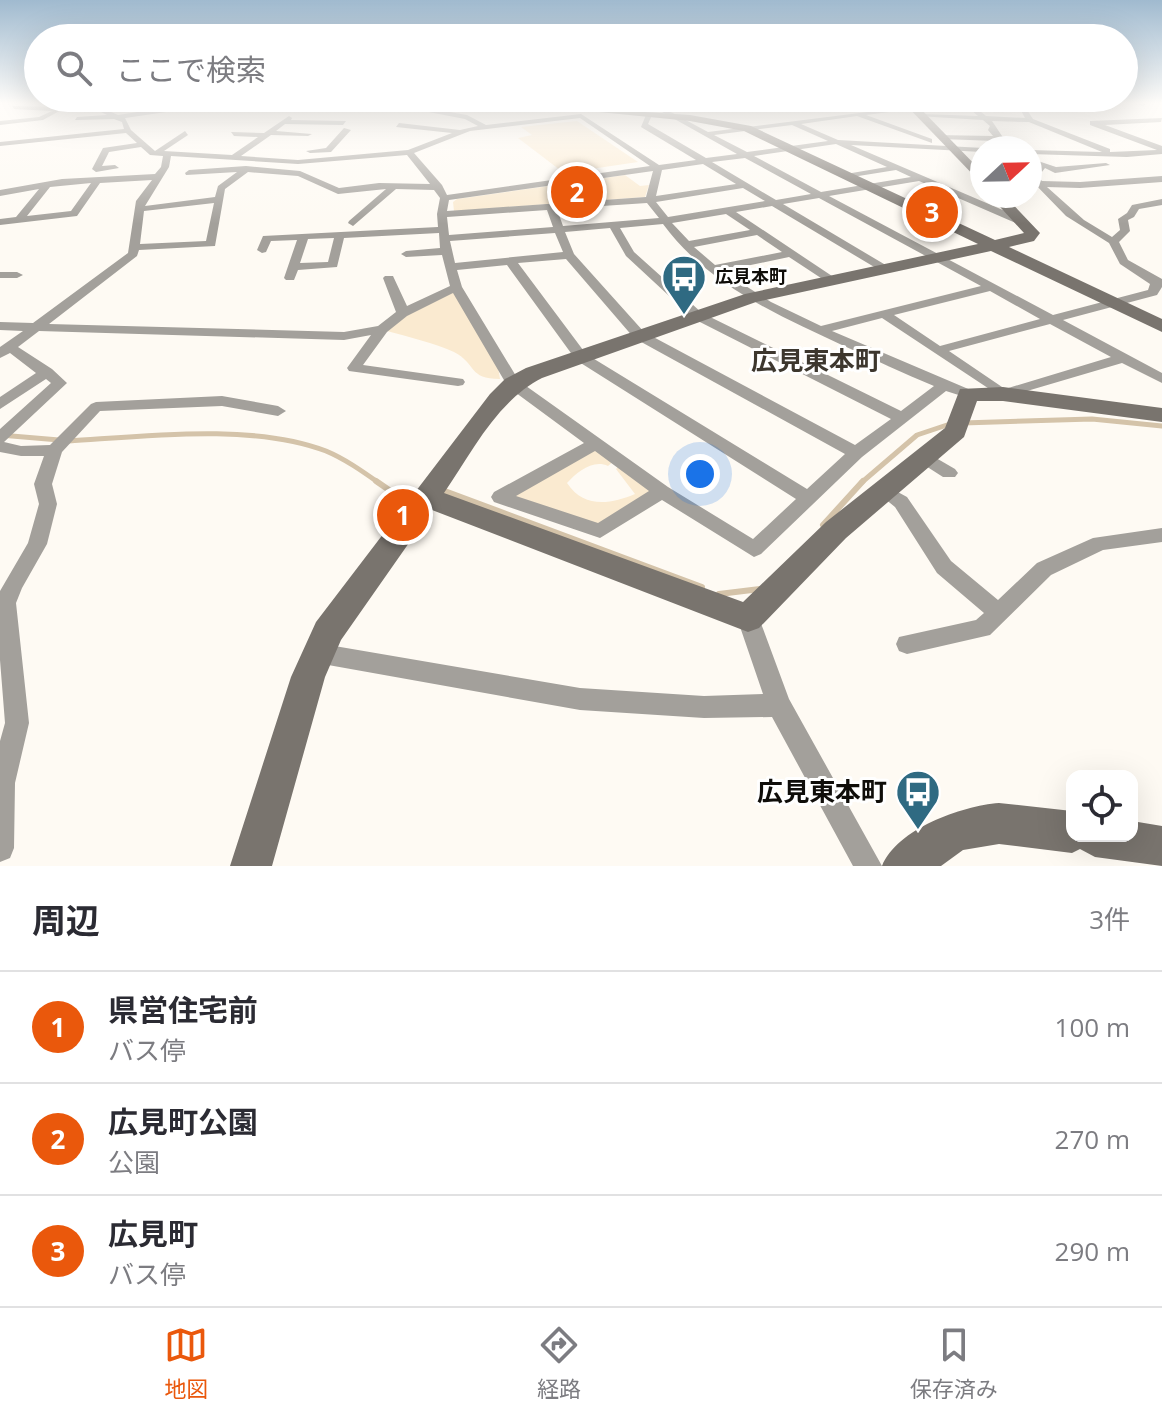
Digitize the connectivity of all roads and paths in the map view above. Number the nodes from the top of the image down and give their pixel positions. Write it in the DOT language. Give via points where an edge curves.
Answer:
graph roads {
  1 [pos="173,143"];
  2 [pos="254,143"];
  3 [pos="333,143"];
  4 [pos="432,143"];
  5 [pos="624,143"];
  6 [pos="675,143"];
  7 [pos="724,143"];
  8 [pos="782,143"];
  9 [pos="827,143"];
  10 [pos="840,143"];
  11 [pos="860,143"];
  12 [pos="947,143"];
  13 [pos="1088,143"];
  14 [pos="144,144"];
  15 [pos="870,144"];
  16 [pos="793,148"];
  17 [pos="953,149"];
  18 [pos="970,150"];
  19 [pos="1162,150"];
  20 [pos="409,152"];
  21 [pos="1042,152"];
  22 [pos="162,153"];
  23 [pos="1089,154"];
  24 [pos="746,155"];
  25 [pos="1117,155"];
  26 [pos="235,157"];
  27 [pos="259,159"];
  28 [pos="704,161"];
  29 [pos="298,162"];
  30 [pos="1043,165"];
  31 [pos="1106,165"];
  32 [pos="165,167"];
  33 [pos="970,167"];
  34 [pos="658,168"];
  35 [pos="897,168"];
  36 [pos="246,169"];
  37 [pos="189,173"];
  38 [pos="849,176"];
  39 [pos="156,177"];
  40 [pos="921,178"];
  41 [pos="1159,178"];
  42 [pos="98,179"];
  43 [pos="48,184"];
  44 [pos="1042,184"];
  45 [pos="745,185"];
  46 [pos="394,186"];
  47 [pos="872,186"];
  48 [pos="1042,187"];
  49 [pos="0,193"];
  50 [pos="442,193"];
  51 [pos="821,195"];
  52 [pos="962,196"];
  53 [pos="970,196"];
  54 [pos="220,199"];
  55 [pos="650,200"];
  56 [pos="1162,202"];
  57 [pos="776,203"];
  58 [pos="551,207"];
  59 [pos="1009,208"];
  60 [pos="140,209"];
  61 [pos="1133,209"];
  62 [pos="728,211"];
  63 [pos="1162,211"];
  64 [pos="18,221"];
  65 [pos="665,221"];
  66 [pos="0,222"];
  67 [pos="1022,222"];
  68 [pos="353,223"];
  69 [pos="613,225"];
  70 [pos="561,229"];
  71 [pos="758,232"];
  72 [pos="340,234"];
  73 [pos="304,235"];
  74 [pos="445,240"];
  75 [pos="1113,241"];
  76 [pos="685,245"];
  77 [pos="995,245"];
  78 [pos="136,247"];
  79 [pos="262,250"];
  80 [pos="791,253"];
  81 [pos="406,254"];
  82 [pos="569,255"];
  83 [pos="937,257"];
  84 [pos="510,261"];
  85 [pos="713,269"];
  86 [pos="885,269"];
  87 [pos="0,275"];
  88 [pos="17,275"];
  89 [pos="389,278"];
  90 [pos="831,280"];
  91 [pos="1159,283"];
  92 [pos="456,287"];
  93 [pos="992,287"];
  94 [pos="751,298"];
  95 [pos="1114,303"];
  96 [pos="403,313"];
  97 [pos="884,314"];
  98 [pos="698,316"];
  99 [pos="1052,320"];
  100 [pos="0,326"];
  101 [pos="1162,326"];
  102 [pos="36,329"];
  103 [pos="382,329"];
  104 [pos="819,330"];
  105 [pos="639,335"];
  106 [pos="939,350"];
  107 [pos="5,351"];
  108 [pos="581,357"];
  109 [pos="1123,358"];
  110 [pos="47,372"];
  111 [pos="1162,379"];
  112 [pos="458,382"];
  113 [pos="513,384"];
  114 [pos="956,390"];
  115 [pos="1003,394"];
  116 [pos="0,404"];
  117 [pos="278,411"];
  118 [pos="1162,415"];
  119 [pos="902,418"];
  120 [pos="3,439"];
  121 [pos="595,444"];
  122 [pos="54,450"];
  123 [pos="856,453"];
  124 [pos="924,457"];
  125 [pos="949,473"];
  126 [pos="883,490"];
  127 [pos="662,491"];
  128 [pos="426,497"];
  129 [pos="806,497"];
  130 [pos="1158,540"];
  131 [pos="3,604"];
  132 [pos="998,612"];
  133 [pos="748,618"];
  134 [pos="907,644"];
  135 [pos="317,653"];
  136 [pos="779,705"];
  137 [pos="1066,831"];
  138 [pos="1132,842"];
  139 [pos="1162,847"];
  140 [pos="0,848"];
  141 [pos="916,863"];
  142 [pos="251,866"];
  143 [pos="868,866"];
  1 -- 22 [label="street"];
  2 -- 26 [label="street"];
  3 -- 29 [label="street" via="328,150 310,151"];
  4 -- 20 [label="street"];
  5 -- 34 [label="street"];
  6 -- 28 [label="street"];
  7 -- 24 [label="street"];
  8 -- 16 [label="street"];
  9 -- 16 [label="street"];
  10 -- 35 [label="street"];
  11 -- 15 [label="street"];
  12 -- 17 [label="street"];
  13 -- 25 [label="street"];
  14 -- 22 [label="street"];
  14 -- 32 [label="street" via="106,150 96,169"];
  15 -- 17 [label="street"];
  16 -- 24 [label="street"];
  16 -- 38 [label="street"];
  17 -- 18 [label="street"];
  17 -- 33 [label="street"];
  19 -- 25 [label="street"];
  20 -- 29 [label="street"];
  20 -- 50 [label="street"];
  21 -- 23 [label="street"];
  22 -- 26 [label="street"];
  22 -- 32 [label="street"];
  23 -- 25 [label="street"];
  23 -- 41 [label="street"];
  24 -- 28 [label="street"];
  24 -- 51 [label="street"];
  26 -- 27 [label="street"];
  27 -- 29 [label="street"];
  27 -- 36 [label="street"];
  28 -- 34 [label="street"];
  28 -- 45 [label="street"];
  30 -- 31 [label="street" via="1055,170"];
  32 -- 39 [label="street"];
  34 -- 50 [label="street"];
  34 -- 55 [label="street"];
  35 -- 38 [label="street"];
  35 -- 40 [label="street"];
  36 -- 37 [label="street"];
  36 -- 46 [label="street" via="300,174 338,191"];
  36 -- 54 [label="street" via="221,188"];
  38 -- 47 [label="street"];
  39 -- 42 [label="street"];
  39 -- 60 [label="street"];
  40 -- 47 [label="street"];
  40 -- 52 [label="street"];
  41 -- 44 [label="street"];
  42 -- 43 [label="street"];
  42 -- 64 [label="street" via="74,214"];
  43 -- 49 [label="street"];
  43 -- 64 [label="street"];
  45 -- 55 [label="street"];
  45 -- 57 [label="street"];
  46 -- 50 [label="street"];
  46 -- 68 [label="street"];
  47 -- 51 [label="street"];
  47 -- 77 [label="street"];
  48 -- 75 [label="street" via="1077,219"];
  50 -- 74 [label="street"];
  51 -- 57 [label="street"];
  51 -- 83 [label="street"];
  52 -- 53 [label="street"];
  52 -- 67 [label="street"];
  54 -- 60 [label="street"];
  54 -- 78 [label="street" via="210,221 211,244"];
  55 -- 58 [label="street"];
  55 -- 65 [label="street"];
  56 -- 61 [label="street"];
  57 -- 62 [label="street"];
  57 -- 86 [label="street"];
  58 -- 70 [label="street"];
  58 -- 74 [label="street"];
  59 -- 67 [label="street"];
  60 -- 78 [label="street"];
  61 -- 63 [label="street"];
  61 -- 75 [label="street" via="1123,219 1125,231"];
  62 -- 65 [label="street"];
  62 -- 71 [label="street"];
  64 -- 66 [label="street"];
  65 -- 69 [label="street"];
  65 -- 76 [label="street"];
  67 -- 77 [label="street" via="1032,233 1028,238"];
  69 -- 70 [label="street"];
  69 -- 98 [label="street" via="630,254"];
  70 -- 74 [label="street"];
  70 -- 82 [label="street"];
  71 -- 76 [label="street"];
  71 -- 80 [label="street"];
  72 -- 73 [label="street"];
  72 -- 73 [label="street" via="333,265 292,272"];
  72 -- 74 [label="street"];
  73 -- 79 [label="street" via="267,238"];
  74 -- 81 [label="street"];
  74 -- 84 [label="street"];
  74 -- 92 [label="street"];
  75 -- 91 [label="street" via="1124,262"];
  76 -- 85 [label="street"];
  77 -- 83 [label="street"];
  77 -- 95 [label="street"];
  78 -- 102 [label="street" via="123,265"];
  80 -- 85 [label="street"];
  80 -- 90 [label="street"];
  82 -- 84 [label="street"];
  82 -- 105 [label="street"];
  83 -- 86 [label="street"];
  83 -- 93 [label="street"];
  84 -- 108 [label="street"];
  85 -- 94 [label="street"];
  86 -- 90 [label="street"];
  87 -- 88 [label="street"];
  89 -- 96 [label="street"];
  90 -- 94 [label="street"];
  91 -- 95 [label="street" via="1153,292"];
  92 -- 96 [label="street"];
  92 -- 113 [label="street"];
  93 -- 97 [label="street"];
  93 -- 99 [label="street"];
  94 -- 98 [label="street"];
  94 -- 104 [label="street"];
  95 -- 99 [label="street"];
  95 -- 101 [label="street"];
  96 -- 103 [label="street"];
  97 -- 104 [label="street"];
  97 -- 106 [label="street"];
  98 -- 105 [label="street"];
  98 -- 119 [label="street"];
  99 -- 106 [label="street"];
  99 -- 109 [label="street"];
  100 -- 102 [label="street"];
  102 -- 103 [label="street" via="320,337"];
  102 -- 107 [label="street"];
  103 -- 112 [label="street" via="354,368"];
  104 -- 114 [label="street"];
  105 -- 108 [label="street"];
  105 -- 123 [label="street"];
  106 -- 115 [label="street"];
  107 -- 110 [label="street"];
  108 -- 113 [label="street"];
  108 -- 129 [label="street"];
  109 -- 111 [label="street"];
  109 -- 115 [label="street"];
  110 -- 116 [label="street"];
  110 -- 120 [label="street" via="60,383"];
  113 -- 121 [label="street"];
  113 -- 128 [label="street"];
  114 -- 115 [label="street"];
  114 -- 119 [label="street"];
  114 -- 124 [label="street" via="956,432"];
  115 -- 118 [label="street"];
  117 -- 122 [label="street" via="222,401 96,407"];
  119 -- 123 [label="street"];
  120 -- 122 [label="street" via="21,451"];
  121 -- 127 [label="street"];
  121 -- 127 [label="street" via="500,497 600,531"];
  122 -- 131 [label="street" via="43,484 48,504 37,544"];
  123 -- 129 [label="street"];
  124 -- 125 [label="street"];
  124 -- 126 [label="street"];
  126 -- 132 [label="street" via="901,502 944,567"];
  126 -- 133 [label="street"];
  127 -- 129 [label="street" via="754,549"];
  128 -- 133 [label="street"];
  128 -- 135 [label="street"];
  130 -- 132 [label="street" via="1100,543 1044,569"];
  131 -- 140 [label="street" via="17,723 2,783"];
  132 -- 134 [label="street" via="982,628"];
  133 -- 136 [label="street"];
  135 -- 136 [label="street" via="580,699 704,707"];
  135 -- 142 [label="street"];
  136 -- 143 [label="street"];
  137 -- 141 [label="street" via="995,822 953,833"];
  138 -- 139 [label="street"];
}
